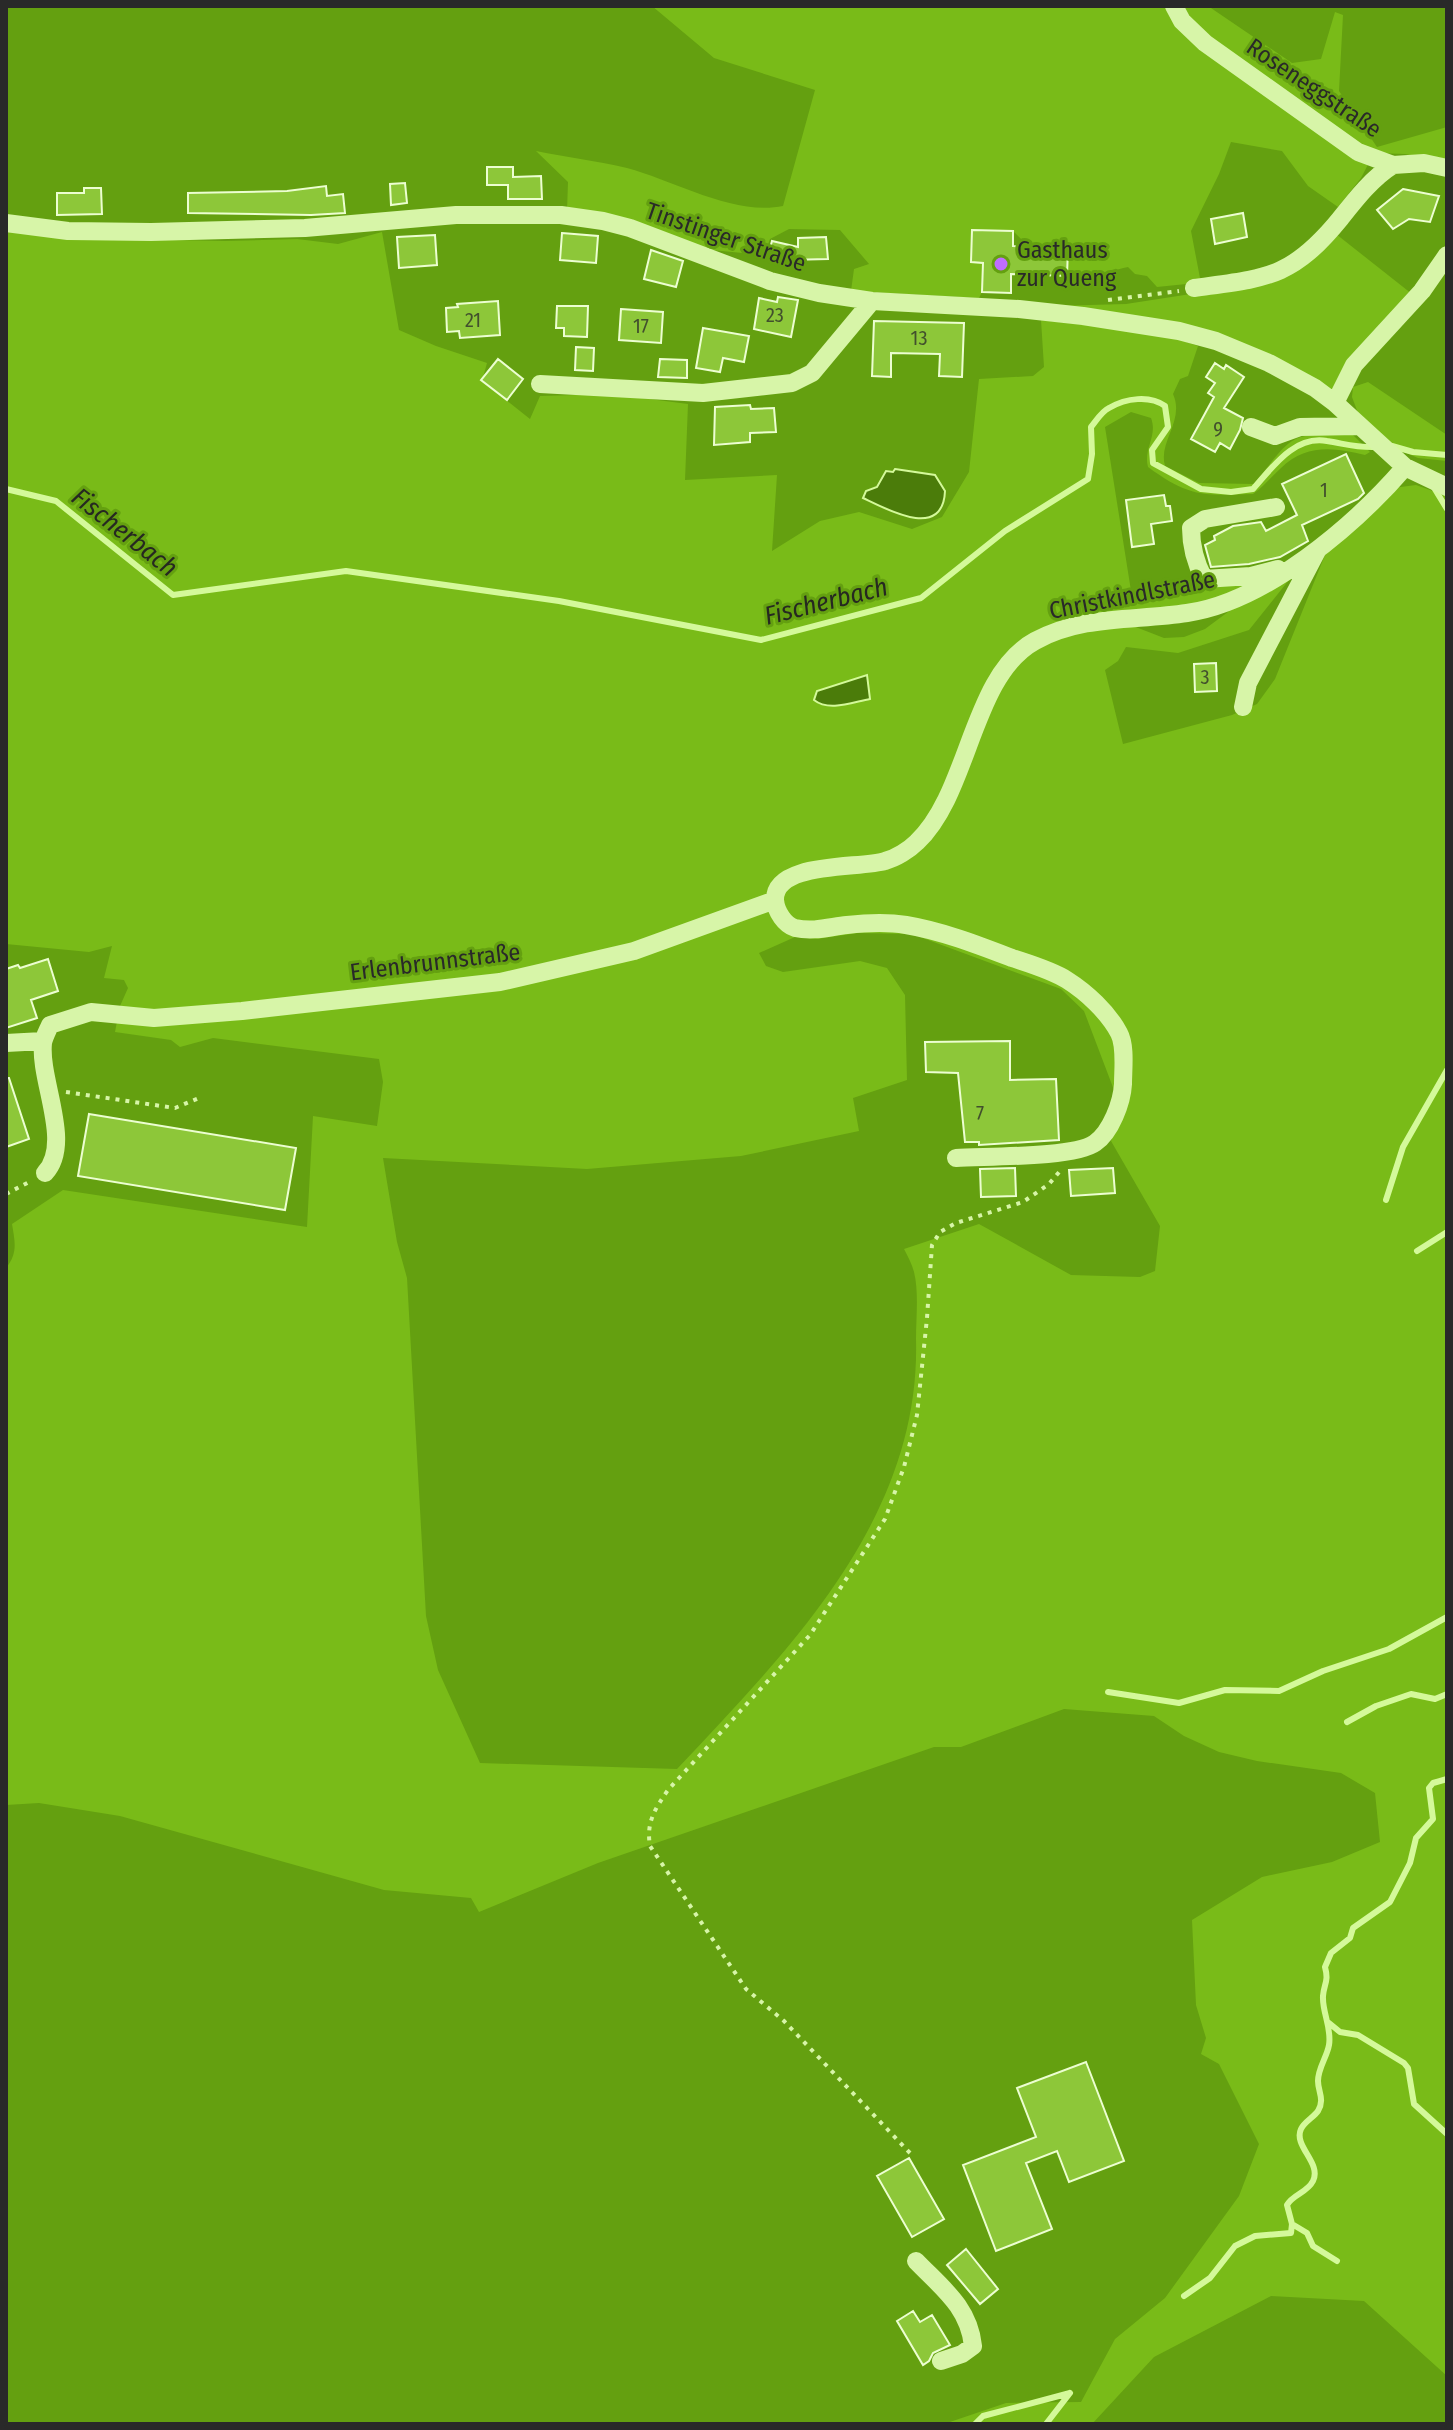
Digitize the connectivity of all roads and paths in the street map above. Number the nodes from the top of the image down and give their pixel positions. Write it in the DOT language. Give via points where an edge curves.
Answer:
graph roads {
  1 [pos="1174,6"];
  2 [pos="1393,165"];
  3 [pos="1447,168"];
  4 [pos="6,223"];
  5 [pos="1447,255"];
  6 [pos="1194,288"];
  7 [pos="872,301"];
  8 [pos="540,384"];
  9 [pos="1335,403"];
  10 [pos="1251,427"];
  11 [pos="1362,429"];
  12 [pos="1398,462"];
  13 [pos="1443,480"];
  14 [pos="1276,507"];
  15 [pos="1318,549"];
  16 [pos="1296,564"];
  17 [pos="1243,707"];
  18 [pos="775,900"];
  19 [pos="43,1041"];
  20 [pos="6,1043"];
  21 [pos="48,1090"];
  22 [pos="199,1098"];
  23 [pos="1077,1150"];
  24 [pos="956,1158"];
  25 [pos="45,1173"];
  26 [pos="6,1194"];
  27 [pos="910,2153"];
  28 [pos="916,2261"];
  29 [pos="941,2361"];
  1 -- 2 [label="street, Roseneggstraße" via="1205,43 1358,152"];
  2 -- 3 [label="street, Roseneggstraße"];
  2 -- 6 [label="street" via="1317,246 1289,268 1253,281"];
  4 -- 7 [label="street, Tinstinger Straße" via="68,231 151,232 305,228 456,215 561,215 630,228 770,281"];
  5 -- 9 [label="street" via="1422,291 1354,365"];
  7 -- 8 [label="street" via="812,373 792,383 703,393"];
  7 -- 9 [label="street, Tinstinger Straße" via="1019,309 1179,331 1269,363"];
  9 -- 11 [label="street, Tinstinger Straße"];
  10 -- 11 [label="street" via="1275,436 1300,427"];
  11 -- 12 [label="street, Tinstinger Straße"];
  12 -- 13 [label="street"];
  12 -- 15 [label="street, Christkindlstraße"];
  14 -- 16 [label="street" via="1205,519 1191,528 1198,567 1204,579 1251,576"];
  15 -- 16 [label="street, Christkindlstraße"];
  15 -- 17 [label="street" via="1248,683"];
  16 -- 18 [label="street, Christkindlstraße" via="1247,595 1189,613 1068,627 1014,654 930,830 888,860 820,867 791,876 778,888"];
  18 -- 19 [label="street, Erlenbrunnstraße" via="634,951 500,982 154,1018 91,1012 50,1025"];
  18 -- 23 [label="street" via="790,927 812,931 849,924 905,925 1037,967 1095,1001 1120,1034 1122,1094 1096,1143"];
  19 -- 20 [label="street"];
  19 -- 21 [label="street"];
  21 -- 22 [label="path" via="175,1108"];
  21 -- 25 [label="street" via="56,1156"];
  23 -- 24 [label="street"];
  23 -- 27 [label="path" via="1049,1184 1023,1202 940,1232 932,1245 917,1415 885,1519 810,1635 668,1790 647,1829 650,1846 746,1989 784,2021"];
  25 -- 26 [label="path"];
  28 -- 29 [label="street" via="963,2310 972,2333 973,2346"];
}
